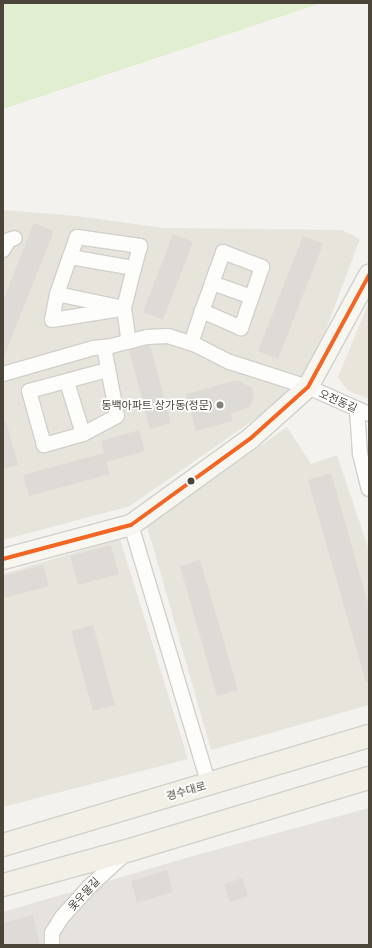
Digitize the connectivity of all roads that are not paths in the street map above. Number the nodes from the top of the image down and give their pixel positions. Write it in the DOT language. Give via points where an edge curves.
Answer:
graph roads {
  1 [pos="15,238"];
  2 [pos="3,250"];
  3 [pos="70,256"];
  4 [pos="134,268"];
  5 [pos="369,275"];
  6 [pos="212,283"];
  7 [pos="57,294"];
  8 [pos="252,297"];
  9 [pos="124,308"];
  10 [pos="202,311"];
  11 [pos="129,342"];
  12 [pos="191,343"];
  13 [pos="104,347"];
  14 [pos="107,370"];
  15 [pos="3,374"];
  16 [pos="67,382"];
  17 [pos="308,387"];
  18 [pos="363,411"];
  19 [pos="83,434"];
  20 [pos="369,489"];
  21 [pos="131,525"];
  22 [pos="3,559"];
  23 [pos="369,736"];
  24 [pos="369,778"];
  25 [pos="209,785"];
  26 [pos="3,845"];
  27 [pos="130,850"];
  28 [pos="3,885"];
  29 [pos="52,945"];
  1 -- 2 [label="street" via="9,240"];
  3 -- 4 [label="street"];
  3 -- 4 [label="street" via="77,237 140,246"];
  3 -- 7 [label="street"];
  4 -- 9 [label="street"];
  5 -- 17 [label="street"];
  6 -- 8 [label="street"];
  6 -- 8 [label="street" via="223,252 262,266"];
  6 -- 10 [label="street"];
  7 -- 9 [label="street"];
  7 -- 9 [label="street" via="52,320"];
  8 -- 10 [label="street" via="241,328"];
  9 -- 11 [label="street"];
  10 -- 12 [label="street"];
  11 -- 12 [label="street, 오전동길" via="147,337 168,336"];
  11 -- 13 [label="street, 오전동길"];
  12 -- 17 [label="street, 오전동길" via="230,362"];
  13 -- 14 [label="street"];
  13 -- 15 [label="street, 오전동길"];
  14 -- 16 [label="street"];
  14 -- 19 [label="street" via="117,416"];
  16 -- 19 [label="street"];
  16 -- 19 [label="street" via="30,391 44,445"];
  17 -- 18 [label="street, 오전동길"];
  17 -- 21 [label="street" via="251,438"];
  18 -- 20 [label="street" via="360,454"];
  21 -- 22 [label="street"];
  21 -- 25 [label="street"];
  23 -- 25 [label="main road, 경수대로"];
  24 -- 27 [label="main road"];
  25 -- 26 [label="main road, 경수대로"];
  27 -- 28 [label="main road"];
  27 -- 29 [label="street, 옻우물길" via="89,886 62,918 52,933"];
}
